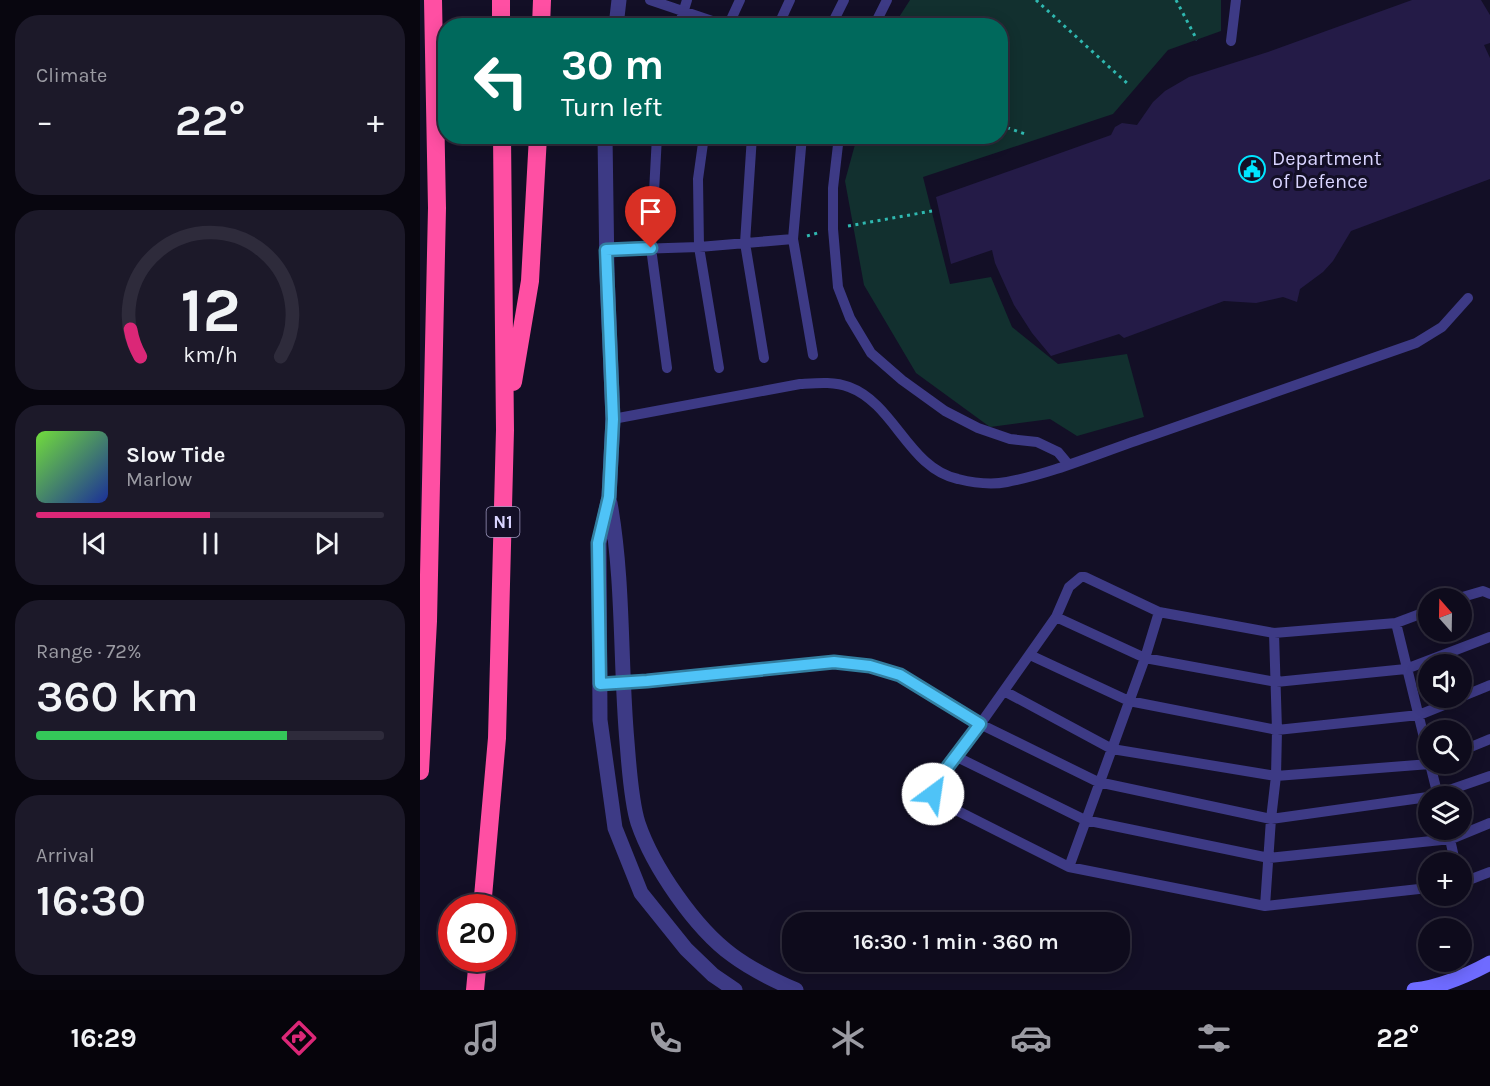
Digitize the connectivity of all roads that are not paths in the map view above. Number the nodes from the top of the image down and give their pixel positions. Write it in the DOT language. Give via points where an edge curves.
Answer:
graph roads {
  1 [pos="433,0"];
  2 [pos="501,0"];
  3 [pos="542,0"];
  4 [pos="619,0"];
  5 [pos="650,0"];
  6 [pos="687,0"];
  7 [pos="740,0"];
  8 [pos="790,0"];
  9 [pos="844,0"];
  10 [pos="887,0"];
  11 [pos="1236,0"];
  12 [pos="683,12"];
  13 [pos="501,18"];
  14 [pos="541,18"];
  15 [pos="617,18"];
  16 [pos="681,18"];
  17 [pos="702,18"];
  18 [pos="731,18"];
  19 [pos="782,18"];
  20 [pos="835,18"];
  21 [pos="878,18"];
  22 [pos="1231,42"];
  23 [pos="502,144"];
  24 [pos="538,144"];
  25 [pos="605,144"];
  26 [pos="656,144"];
  27 [pos="703,144"];
  28 [pos="751,144"];
  29 [pos="801,144"];
  30 [pos="838,144"];
  31 [pos="793,239"];
  32 [pos="745,243"];
  33 [pos="699,247"];
  34 [pos="651,248"];
  35 [pos="606,250"];
  36 [pos="1468,298"];
  37 [pos="813,354"];
  38 [pos="764,358"];
  39 [pos="667,368"];
  40 [pos="719,368"];
  41 [pos="613,419"];
  42 [pos="505,430"];
  43 [pos="1068,464"];
  44 [pos="609,497"];
  45 [pos="420,534"];
  46 [pos="1472,594"];
  47 [pos="1490,594"];
  48 [pos="1159,612"];
  49 [pos="1418,615"];
  50 [pos="1056,617"];
  51 [pos="428,621"];
  52 [pos="1396,623"];
  53 [pos="1274,633"];
  54 [pos="1490,637"];
  55 [pos="1029,655"];
  56 [pos="1145,658"];
  57 [pos="1406,669"];
  58 [pos="1276,682"];
  59 [pos="623,683"];
  60 [pos="600,684"];
  61 [pos="1490,685"];
  62 [pos="1004,691"];
  63 [pos="1472,692"];
  64 [pos="1129,701"];
  65 [pos="1435,708"];
  66 [pos="1419,715"];
  67 [pos="1420,720"];
  68 [pos="980,724"];
  69 [pos="1278,730"];
  70 [pos="1490,739"];
  71 [pos="1472,746"];
  72 [pos="1112,749"];
  73 [pos="957,757"];
  74 [pos="1418,765"];
  75 [pos="420,771"];
  76 [pos="1276,776"];
  77 [pos="1490,776"];
  78 [pos="1098,782"];
  79 [pos="1464,786"];
  80 [pos="1418,799"];
  81 [pos="1271,819"];
  82 [pos="1085,820"];
  83 [pos="1490,822"];
  84 [pos="1472,827"];
  85 [pos="1418,838"];
  86 [pos="1269,858"];
  87 [pos="1069,867"];
  88 [pos="1490,872"];
  89 [pos="1472,879"];
  90 [pos="1418,889"];
  91 [pos="483,894"];
  92 [pos="1265,906"];
  93 [pos="1490,963"];
  94 [pos="477,972"];
  95 [pos="475,990"];
  96 [pos="735,990"];
  97 [pos="796,990"];
  98 [pos="1414,990"];
  1 -- 51 [label="highway" via="437,208"];
  2 -- 13 [label="highway"];
  3 -- 14 [label="highway"];
  4 -- 15 [label="street"];
  5 -- 12 [label="lane"];
  6 -- 12 [label="lane"];
  7 -- 18 [label="lane"];
  8 -- 19 [label="lane"];
  9 -- 20 [label="lane"];
  10 -- 21 [label="lane"];
  11 -- 22 [label="lane"];
  12 -- 16 [label="lane"];
  12 -- 17 [label="lane"];
  23 -- 42 [label="highway, N1"];
  24 -- 42 [label="highway" via="530,280"];
  25 -- 35 [label="street"];
  26 -- 34 [label="lane"];
  27 -- 33 [label="lane" via="698,178"];
  28 -- 32 [label="lane"];
  29 -- 31 [label="lane"];
  30 -- 43 [label="lane" via="833,188 838,287 850,318 871,353 945,411 988,432 1037,442 1058,452"];
  31 -- 32 [label="lane"];
  31 -- 37 [label="lane"];
  32 -- 33 [label="lane"];
  32 -- 38 [label="lane"];
  33 -- 34 [label="lane"];
  33 -- 40 [label="lane"];
  34 -- 35 [label="lane"];
  34 -- 39 [label="lane"];
  35 -- 41 [label="street"];
  36 -- 43 [label="lane" via="1442,327 1416,343"];
  41 -- 43 [label="lane" via="800,384 830,382 864,394 932,467 954,478 1005,483"];
  41 -- 44 [label="street"];
  42 -- 91 [label="highway, N1" via="497,738"];
  44 -- 59 [label="street" via="617,540"];
  44 -- 60 [label="street" via="598,543"];
  45 -- 51 [label="highway"];
  46 -- 47 [label="lane" via="1483,591"];
  48 -- 50 [label="lane" via="1081,577 1069,587"];
  48 -- 53 [label="lane"];
  48 -- 56 [label="lane"];
  49 -- 52 [label="lane"];
  50 -- 55 [label="lane"];
  50 -- 56 [label="lane"];
  51 -- 75 [label="highway"];
  52 -- 53 [label="lane"];
  52 -- 57 [label="lane"];
  53 -- 58 [label="lane"];
  54 -- 57 [label="lane"];
  55 -- 62 [label="lane"];
  55 -- 64 [label="lane"];
  56 -- 58 [label="lane"];
  56 -- 64 [label="lane"];
  57 -- 58 [label="lane"];
  57 -- 66 [label="lane"];
  58 -- 69 [label="lane"];
  59 -- 60 [label="lane"];
  59 -- 68 [label="lane" via="834,662 870,666 900,675"];
  59 -- 97 [label="street" via="629,768 638,823 664,878 730,953 758,973"];
  60 -- 96 [label="street" via="600,720 615,828 641,893 686,949"];
  61 -- 63 [label="lane"];
  62 -- 68 [label="lane"];
  62 -- 72 [label="lane"];
  64 -- 69 [label="lane"];
  64 -- 72 [label="lane"];
  65 -- 66 [label="lane"];
  66 -- 67 [label="lane"];
  66 -- 69 [label="lane"];
  68 -- 73 [label="lane"];
  68 -- 78 [label="lane"];
  69 -- 76 [label="lane"];
  70 -- 71 [label="lane"];
  72 -- 76 [label="lane"];
  72 -- 78 [label="lane"];
  73 -- 82 [label="lane"];
  73 -- 87 [label="lane" via="934,785 936,798"];
  74 -- 76 [label="lane"];
  76 -- 81 [label="lane"];
  77 -- 79 [label="lane"];
  78 -- 81 [label="lane"];
  78 -- 82 [label="lane"];
  80 -- 81 [label="lane"];
  81 -- 86 [label="lane"];
  82 -- 86 [label="lane"];
  82 -- 87 [label="lane"];
  83 -- 84 [label="lane"];
  85 -- 86 [label="lane"];
  86 -- 92 [label="lane"];
  87 -- 92 [label="lane"];
  88 -- 89 [label="lane"];
  90 -- 92 [label="lane"];
  93 -- 98 [label="street" via="1455,980"];
  94 -- 95 [label="highway"];
}
